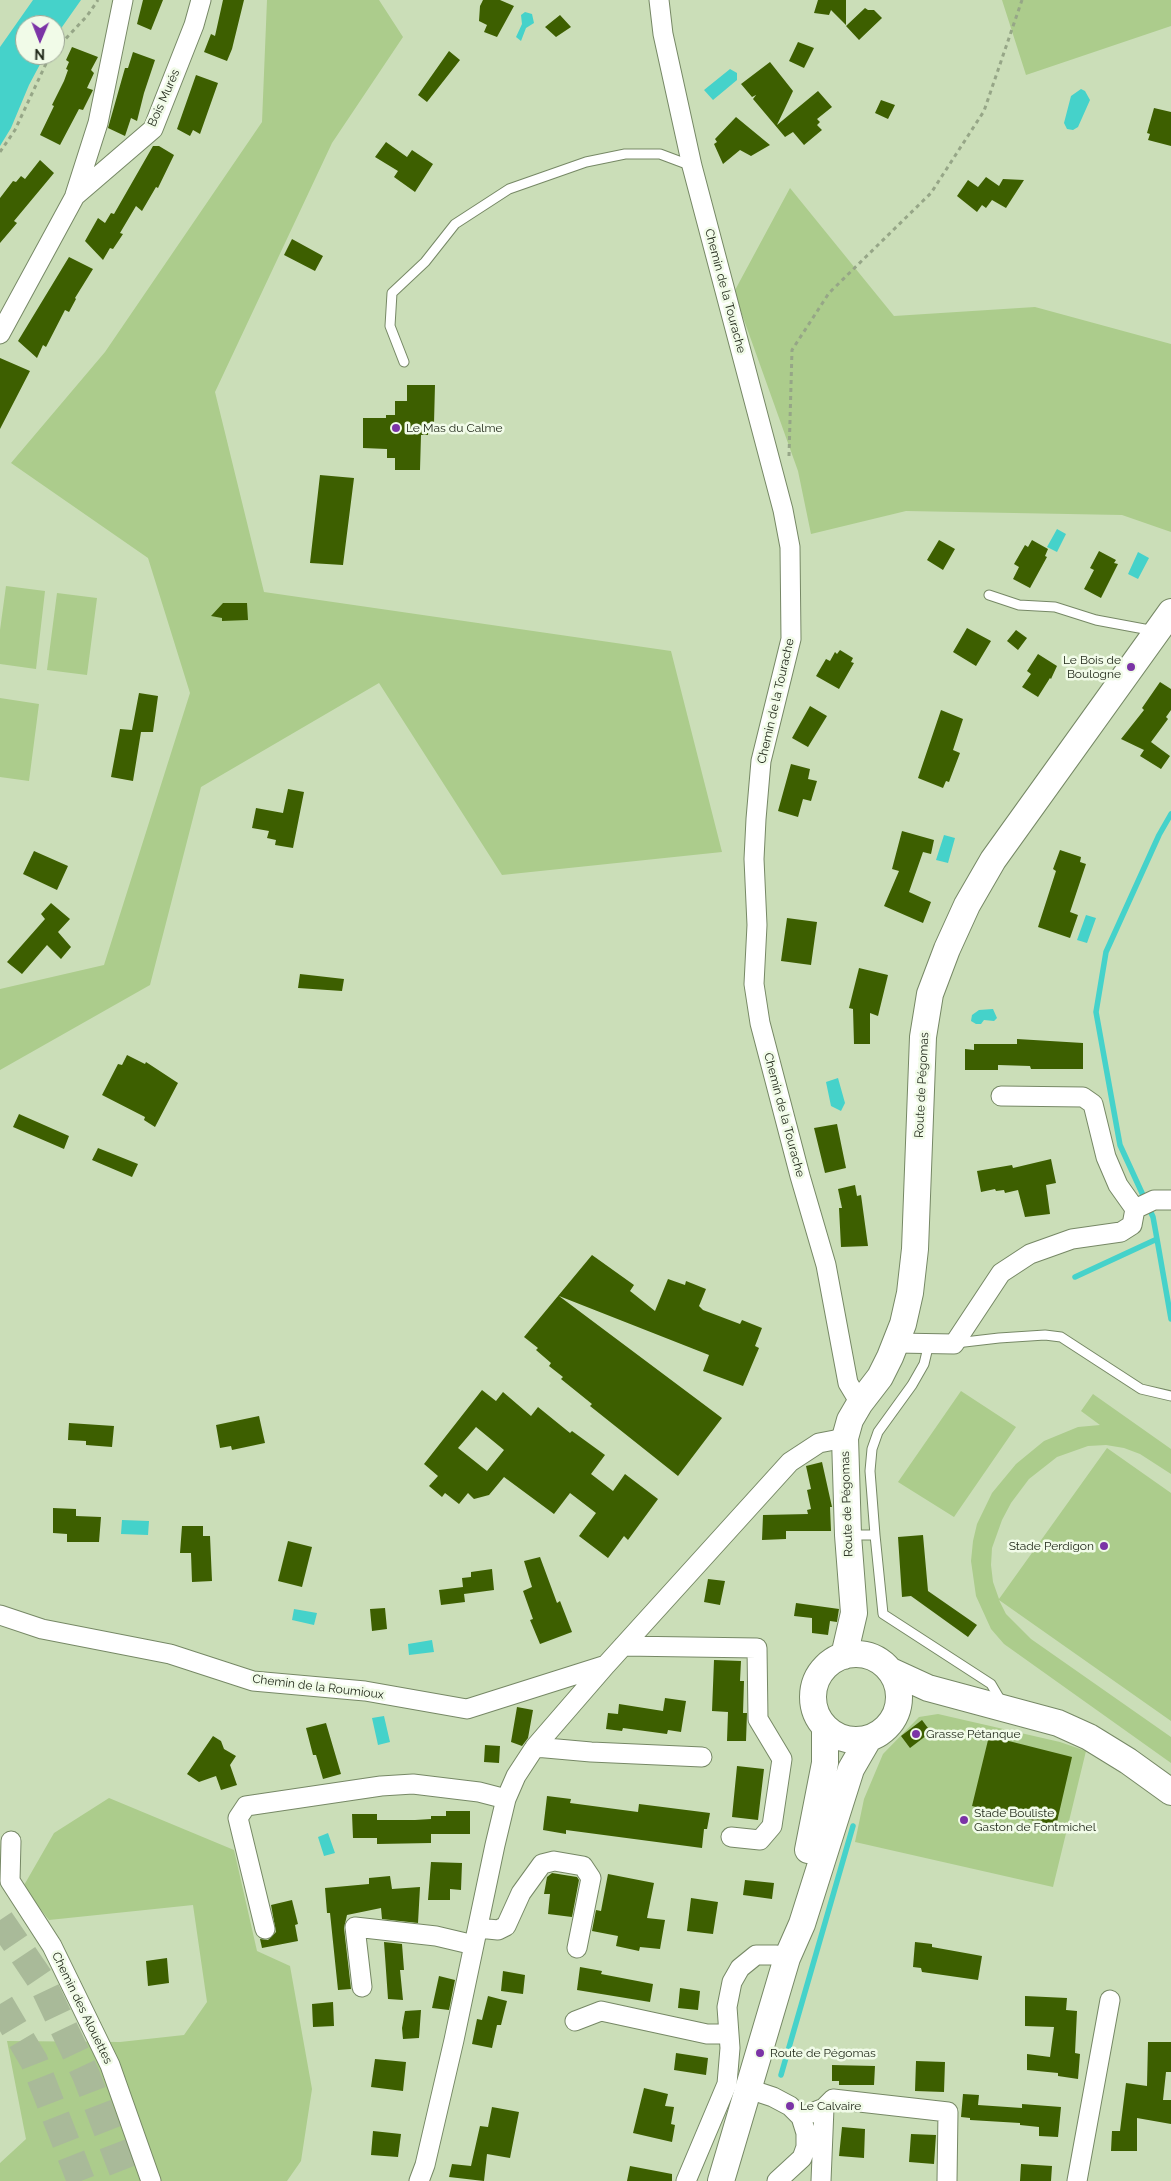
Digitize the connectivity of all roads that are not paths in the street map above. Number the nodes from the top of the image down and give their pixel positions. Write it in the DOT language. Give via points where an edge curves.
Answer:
graph roads {
  1 [pos="123,0"];
  2 [pos="201,0"];
  3 [pos="659,0"];
  4 [pos="692,166"];
  5 [pos="75,196"];
  6 [pos="0,334"];
  7 [pos="404,362"];
  8 [pos="989,595"];
  9 [pos="1164,622"];
  10 [pos="1001,1096"];
  11 [pos="1150,1204"];
  12 [pos="896,1343"];
  13 [pos="929,1343"];
  14 [pos="954,1344"];
  15 [pos="1171,1396"];
  16 [pos="860,1403"];
  17 [pos="845,1438"];
  18 [pos="848,1535"];
  19 [pos="875,1536"];
  20 [pos="854,1613"];
  21 [pos="0,1615"];
  22 [pos="623,1646"];
  23 [pos="844,1656"];
  24 [pos="882,1664"];
  25 [pos="606,1665"];
  26 [pos="928,1688"];
  27 [pos="899,1702"];
  28 [pos="1006,1710"];
  29 [pos="825,1728"];
  30 [pos="869,1738"];
  31 [pos="535,1747"];
  32 [pos="702,1757"];
  33 [pos="1171,1792"];
  34 [pos="506,1799"];
  35 [pos="731,1837"];
  36 [pos="11,1841"];
  37 [pos="265,1929"];
  38 [pos="476,1936"];
  39 [pos="577,1948"];
  40 [pos="787,1958"];
  41 [pos="362,1987"];
  42 [pos="1110,2000"];
  43 [pos="575,2021"];
  44 [pos="729,2034"];
  45 [pos="749,2089"];
  46 [pos="824,2108"];
  47 [pos="801,2117"];
  48 [pos="151,2181"];
  49 [pos="419,2181"];
  50 [pos="686,2181"];
  51 [pos="721,2181"];
  52 [pos="777,2181"];
  53 [pos="821,2181"];
  54 [pos="947,2181"];
  55 [pos="1077,2181"];
  1 -- 5 [label="street, Bois Murés" via="98,123"];
  2 -- 5 [label="street, Bois Murés" via="152,129"];
  3 -- 4 [label="street, Chemin de la Tourache" via="663,34"];
  4 -- 7 [label="lane" via="660,154 625,154 586,162 509,189 455,224 425,262 392,293 390,326"];
  4 -- 16 [label="street, Chemin de la Tourache" via="790,547 791,639 761,760 756,819 754,984 762,1032 826,1265 848,1383"];
  5 -- 6 [label="street, Bois Murés"];
  8 -- 9 [label="lane" via="1019,606 1055,607 1096,620"];
  9 -- 12 [label="main road, Route de Pégomas" via="993,860 967,905 930,994 923,1037 915,1249 910,1293"];
  10 -- 11 [label="street" via="1083,1097 1093,1104 1106,1157 1118,1185"];
  11 -- 14 [label="street" via="1132,1225 1121,1232 1072,1239 1030,1254 1001,1273"];
  12 -- 13 [label="street"];
  12 -- 16 [label="main road, Route de Pégomas" via="880,1377"];
  13 -- 14 [label="street"];
  13 -- 19 [label="lane" via="924,1364 878,1432 872,1450 870,1470"];
  14 -- 15 [label="lane" via="1000,1338 1061,1337 1141,1389"];
  16 -- 17 [label="main road, Route de Pégomas"];
  17 -- 18 [label="main road, Route de Pégomas"];
  17 -- 22 [label="street" via="819,1443 790,1462"];
  18 -- 19 [label="lane"];
  18 -- 20 [label="main road, Route de Pégomas"];
  19 -- 28 [label="lane" via="883,1614 991,1684"];
  20 -- 23 [label="main road, Route de Pégomas"];
  20 -- 24 [label="main road, Route de Pégomas"];
  21 -- 25 [label="street, Chemin de la Roumioux" via="42,1629 170,1654 253,1681 365,1691 467,1709"];
  22 -- 25 [label="street"];
  22 -- 35 [label="street" via="757,1648 758,1720 782,1759 772,1826 760,1840"];
  23 -- 24 [label="main road" via="854,1654"];
  23 -- 29 [label="main road" via="825,1667 814,1686 814,1708"];
  24 -- 26 [label="main road"];
  24 -- 27 [label="main road" via="896,1681"];
  25 -- 31 [label="street"];
  26 -- 27 [label="main road"];
  26 -- 28 [label="main road"];
  27 -- 30 [label="main road" via="889,1724"];
  28 -- 33 [label="main road" via="1058,1723 1089,1737"];
  29 -- 30 [label="main road" via="846,1739"];
  29 -- 40 [label="main road" via="825,1763"];
  30 -- 40 [label="main road" via="851,1769 802,1924"];
  31 -- 32 [label="street"];
  31 -- 34 [label="street"];
  34 -- 37 [label="street" via="479,1792 413,1784 246,1806 238,1818"];
  34 -- 38 [label="street"];
  36 -- 48 [label="street, Chemin des Alouettes" via="10,1881 52,1946 110,2065"];
  38 -- 39 [label="street" via="506,1926 521,1893 542,1864 554,1861 583,1866 591,1878"];
  38 -- 41 [label="street" via="436,1936 356,1927"];
  38 -- 49 [label="street"];
  40 -- 44 [label="street" via="756,1955 740,1968 732,1982 727,2007"];
  40 -- 45 [label="main road"];
  42 -- 55 [label="street"];
  43 -- 44 [label="street" via="601,2011 707,2034"];
  44 -- 50 [label="street" via="727,2084"];
  45 -- 47 [label="street" via="790,2106"];
  45 -- 51 [label="main road"];
  46 -- 47 [label="street"];
  46 -- 53 [label="street"];
  46 -- 54 [label="street" via="833,2099 948,2112"];
  47 -- 52 [label="street" via="806,2133 802,2158"];
}
